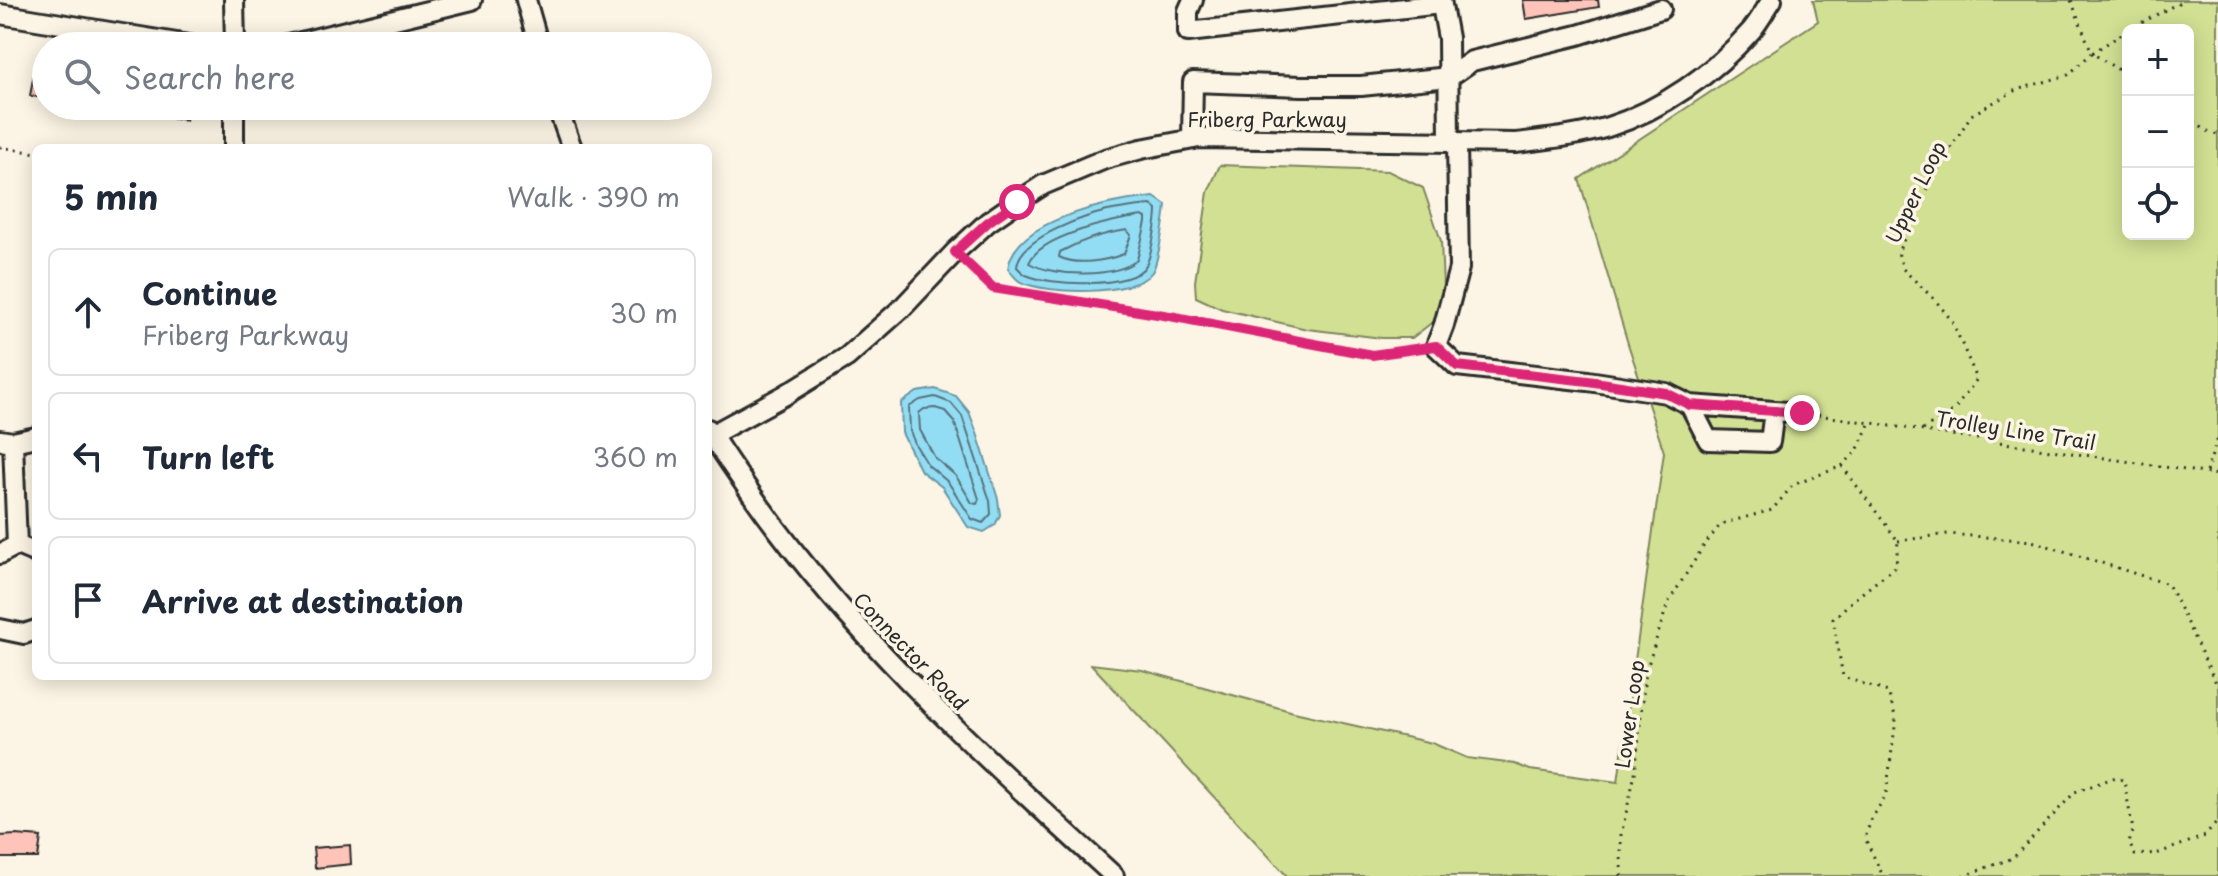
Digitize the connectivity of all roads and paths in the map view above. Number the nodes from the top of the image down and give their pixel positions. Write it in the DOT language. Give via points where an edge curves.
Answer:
graph roads {
  1 [pos="234,0"];
  2 [pos="472,0"];
  3 [pos="526,0"];
  4 [pos="1193,0"];
  5 [pos="1772,0"];
  6 [pos="2071,0"];
  7 [pos="2184,0"];
  8 [pos="1441,2"];
  9 [pos="1661,9"];
  10 [pos="0,14"];
  11 [pos="2139,24"];
  12 [pos="110,32"];
  13 [pos="235,32"];
  14 [pos="342,32"];
  15 [pos="535,32"];
  16 [pos="2122,34"];
  17 [pos="2092,53"];
  18 [pos="2122,72"];
  19 [pos="1449,77"];
  20 [pos="234,120"];
  21 [pos="562,120"];
  22 [pos="2194,122"];
  23 [pos="2218,135"];
  24 [pos="1192,139"];
  25 [pos="1453,142"];
  26 [pos="234,144"];
  27 [pos="571,144"];
  28 [pos="0,147"];
  29 [pos="32,152"];
  30 [pos="955,252"];
  31 [pos="1436,346"];
  32 [pos="1690,405"];
  33 [pos="1774,411"];
  34 [pos="1806,413"];
  35 [pos="1870,422"];
  36 [pos="1923,430"];
  37 [pos="712,431"];
  38 [pos="712,435"];
  39 [pos="32,438"];
  40 [pos="2218,438"];
  41 [pos="6,441"];
  42 [pos="1842,466"];
  43 [pos="2206,474"];
  44 [pos="2218,475"];
  45 [pos="1898,541"];
  46 [pos="8,550"];
  47 [pos="32,553"];
  48 [pos="0,629"];
  49 [pos="32,631"];
  50 [pos="2218,687"];
  51 [pos="2218,821"];
  52 [pos="1114,876"];
  53 [pos="1621,876"];
  54 [pos="1883,876"];
  55 [pos="1963,876"];
  1 -- 13 [label="street"];
  2 -- 14 [label="street"];
  3 -- 15 [label="street"];
  4 -- 8 [label="street" via="1188,32"];
  5 -- 25 [label="street, Friberg Parkway" via="1722,60 1649,109 1566,136 1516,143"];
  6 -- 17 [label="path"];
  7 -- 11 [label="path"];
  8 -- 19 [label="street"];
  9 -- 19 [label="street" via="1472,61"];
  10 -- 12 [label="street"];
  16 -- 17 [label="path"];
  17 -- 18 [label="path"];
  17 -- 36 [label="path, Upper Loop" via="2068,75 2016,90 1971,115 1933,177 1898,252 1903,269 1952,321 1977,379 1955,409"];
  19 -- 24 [label="street" via="1361,86 1193,82"];
  19 -- 25 [label="street"];
  20 -- 26 [label="street"];
  21 -- 27 [label="street"];
  22 -- 23 [label="path"];
  24 -- 25 [label="street, Friberg Parkway"];
  24 -- 30 [label="street, Friberg Parkway" via="1105,159 1064,176 988,222"];
  25 -- 31 [label="street" via="1459,268"];
  28 -- 29 [label="path"];
  30 -- 31 [label="path" via="993,288 1372,355"];
  30 -- 37 [label="street, Friberg Parkway" via="847,357"];
  31 -- 32 [label="street" via="1457,366 1666,393"];
  32 -- 33 [label="street"];
  32 -- 33 [label="street" via="1708,440 1770,442"];
  33 -- 34 [label="street"];
  34 -- 35 [label="path, Trolley Line Trail"];
  35 -- 36 [label="path, Trolley Line Trail"];
  35 -- 42 [label="path" via="1857,451"];
  36 -- 43 [label="path, Trolley Line Trail"];
  38 -- 52 [label="street, Connector Road" via="766,516 840,609 953,726"];
  39 -- 41 [label="street"];
  40 -- 43 [label="path"];
  41 -- 46 [label="street"];
  42 -- 45 [label="path"];
  42 -- 53 [label="path, Lower Loop" via="1793,485 1772,510 1721,524 1668,603 1645,674 1635,774 1621,835"];
  43 -- 44 [label="path, Trolley Line Trail"];
  45 -- 50 [label="path" via="1948,534 2032,541 2168,584"];
  45 -- 54 [label="path" via="1896,566 1833,619 1843,677 1888,692 1896,719 1886,795 1865,838"];
  46 -- 47 [label="street"];
  48 -- 49 [label="street"];
  51 -- 55 [label="path" via="2205,836 2159,853 2135,855 2129,843 2133,830 2124,781 2116,777 2075,792 2013,858"];
}
